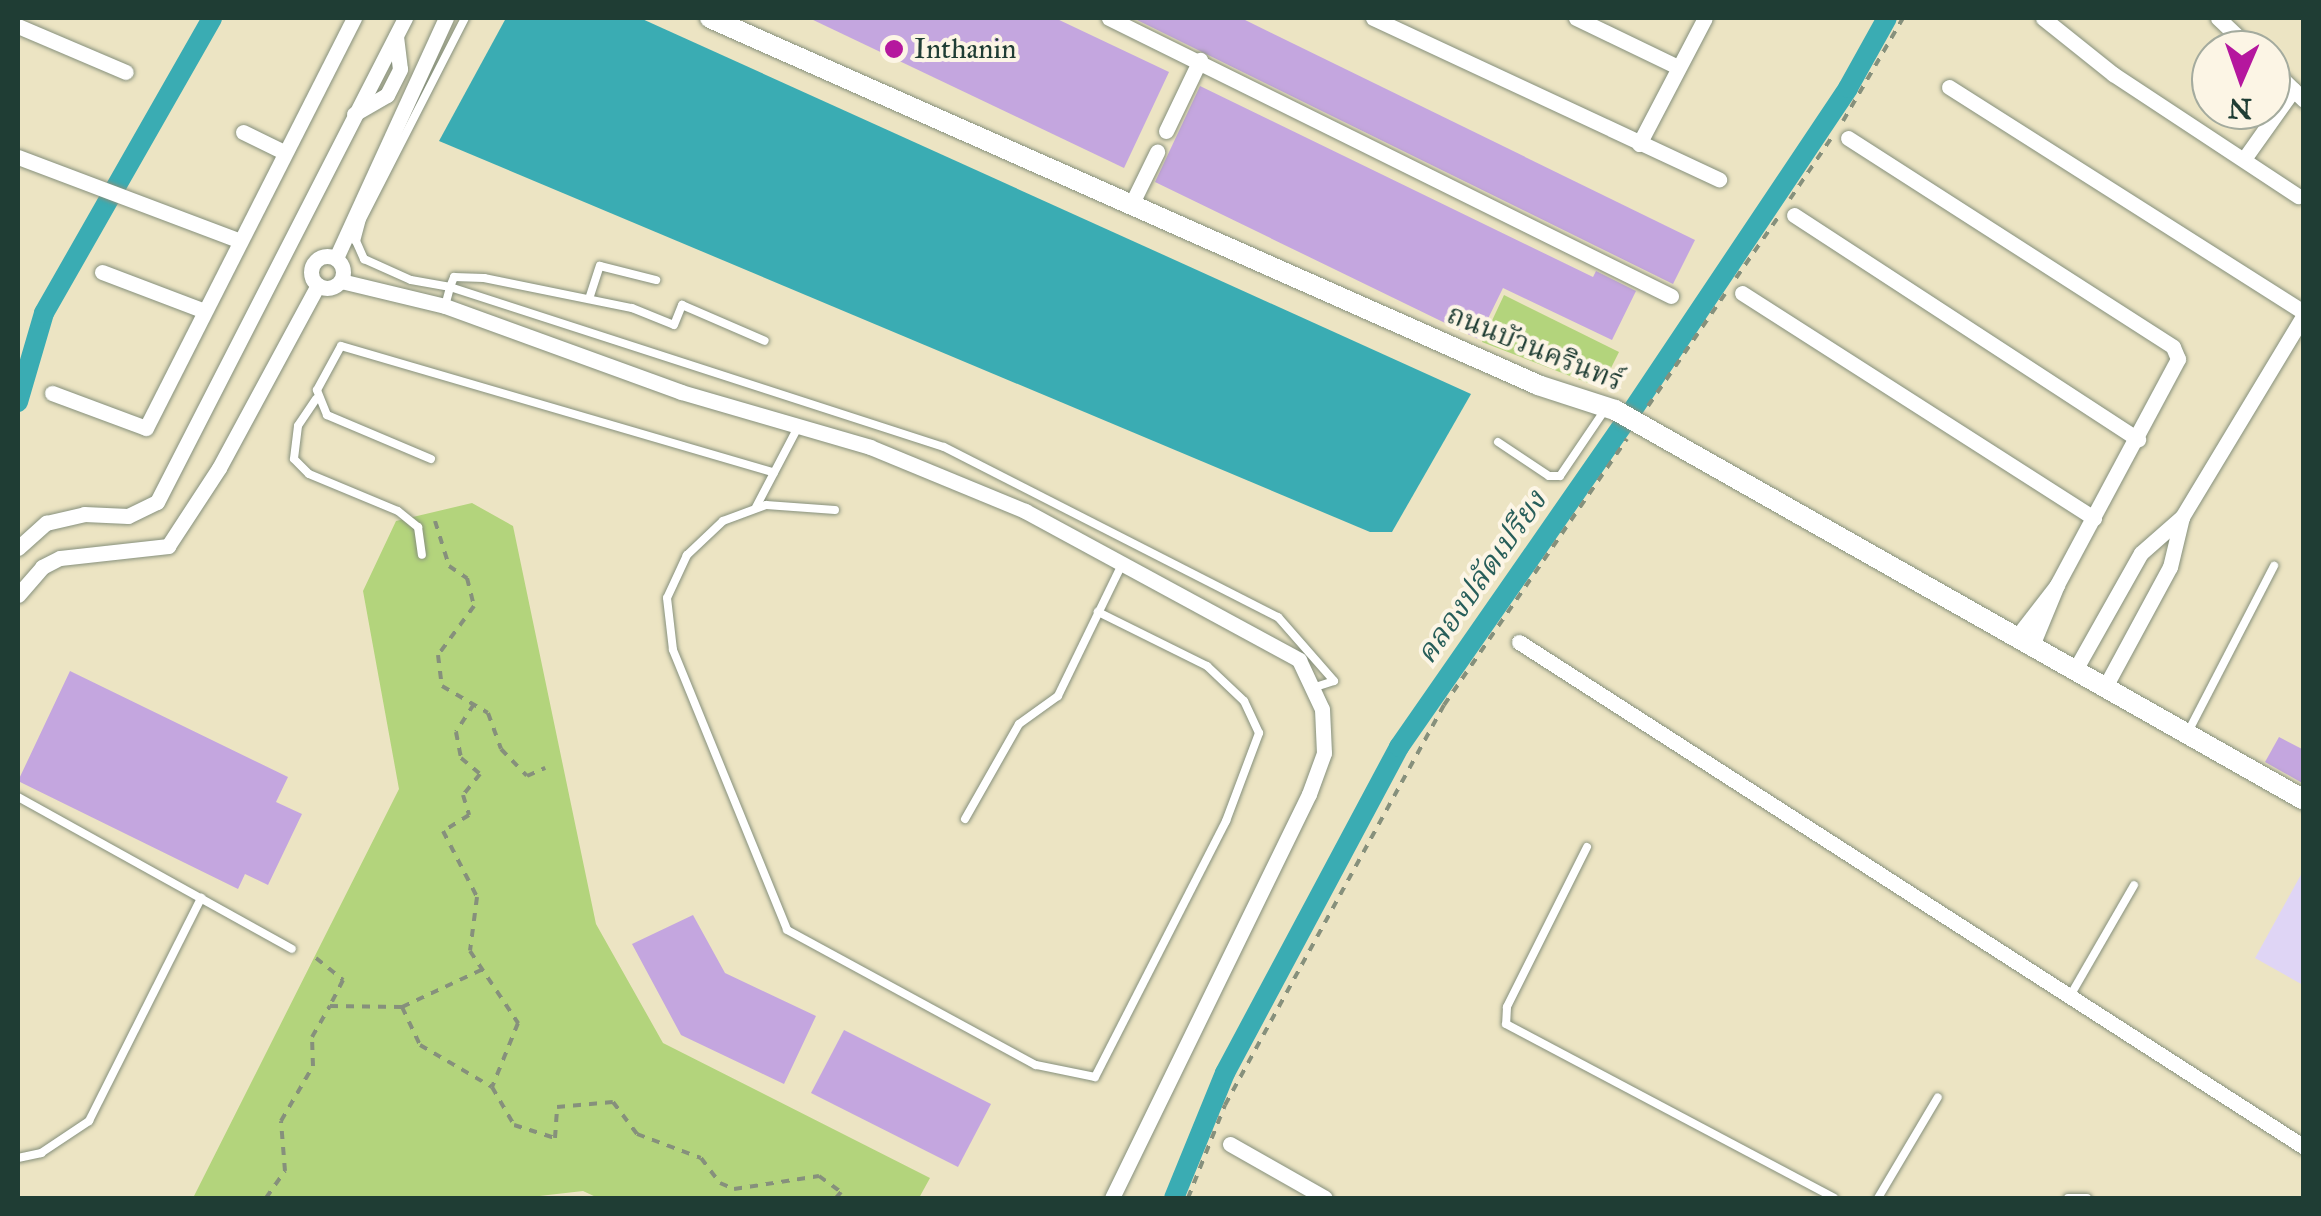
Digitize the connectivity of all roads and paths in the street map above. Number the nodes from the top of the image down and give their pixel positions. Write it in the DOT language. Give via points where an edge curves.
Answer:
graph roads {
  1 [pos="405,18"];
  2 [pos="446,18"];
  3 [pos="465,18"];
  4 [pos="710,18"];
  5 [pos="1110,18"];
  6 [pos="1373,18"];
  7 [pos="1576,18"];
  8 [pos="1705,18"];
  9 [pos="1904,18"];
  10 [pos="2043,18"];
  11 [pos="349,19"];
  12 [pos="18,26"];
  13 [pos="1200,60"];
  14 [pos="1678,67"];
  15 [pos="126,72"];
  16 [pos="1950,87"];
  17 [pos="2298,95"];
  18 [pos="1166,131"];
  19 [pos="243,132"];
  20 [pos="1848,138"];
  21 [pos="1639,144"];
  22 [pos="284,152"];
  23 [pos="1157,152"];
  24 [pos="18,157"];
  25 [pos="2244,159"];
  26 [pos="1719,179"];
  27 [pos="2298,196"];
  28 [pos="1133,201"];
  29 [pos="1794,215"];
  30 [pos="238,240"];
  31 [pos="336,258"];
  32 [pos="102,272"];
  33 [pos="340,280"];
  34 [pos="656,280"];
  35 [pos="318,285"];
  36 [pos="450,288"];
  37 [pos="1742,293"];
  38 [pos="1671,296"];
  39 [pos="589,299"];
  40 [pos="445,306"];
  41 [pos="202,310"];
  42 [pos="2304,314"];
  43 [pos="765,341"];
  44 [pos="52,392"];
  45 [pos="316,399"];
  46 [pos="1611,409"];
  47 [pos="1646,409"];
  48 [pos="1637,424"];
  49 [pos="798,427"];
  50 [pos="2138,439"];
  51 [pos="1498,442"];
  52 [pos="431,459"];
  53 [pos="774,473"];
  54 [pos="755,509"];
  55 [pos="835,510"];
  56 [pos="2182,516"];
  57 [pos="2094,518"];
  58 [pos="435,520"];
  59 [pos="18,548"];
  60 [pos="422,554"];
  61 [pos="1122,564"];
  62 [pos="2274,566"];
  63 [pos="18,595"];
  64 [pos="1098,612"];
  65 [pos="1518,642"];
  66 [pos="2023,643"];
  67 [pos="2075,670"];
  68 [pos="2105,687"];
  69 [pos="1312,688"];
  70 [pos="474,704"];
  71 [pos="2188,734"];
  72 [pos="545,768"];
  73 [pos="18,797"];
  74 [pos="2304,800"];
  75 [pos="966,819"];
  76 [pos="1587,848"];
  77 [pos="2134,885"];
  78 [pos="201,898"];
  79 [pos="292,949"];
  80 [pos="316,958"];
  81 [pos="483,970"];
  82 [pos="2070,996"];
  83 [pos="330,1006"];
  84 [pos="402,1007"];
  85 [pos="492,1087"];
  86 [pos="1938,1097"];
  87 [pos="1230,1144"];
  88 [pos="2304,1147"];
  89 [pos="18,1158"];
  90 [pos="266,1198"];
  91 [pos="836,1198"];
  92 [pos="1112,1198"];
  93 [pos="1188,1198"];
  94 [pos="1326,1198"];
  95 [pos="1834,1198"];
  96 [pos="1878,1198"];
  97 [pos="2068,1198"];
  98 [pos="2088,1198"];
  1 -- 59 [label="street" via="396,35 400,68 387,95 354,114 157,502 128,516 84,514 46,523"];
  2 -- 31 [label="street"];
  3 -- 36 [label="lane" via="356,240 364,259 388,272"];
  4 -- 28 [label="street, ถนนบัวนครินทร์"];
  5 -- 13 [label="street"];
  6 -- 21 [label="street"];
  7 -- 14 [label="street"];
  8 -- 14 [label="street"];
  9 -- 47 [label="path" via="1860,95"];
  10 -- 25 [label="street" via="2113,74"];
  11 -- 22 [label="street"];
  12 -- 15 [label="street"];
  13 -- 18 [label="street"];
  13 -- 38 [label="street"];
  14 -- 21 [label="street"];
  16 -- 42 [label="street"];
  17 -- 25 [label="street"];
  19 -- 22 [label="street"];
  20 -- 50 [label="street" via="2172,347 2178,370"];
  21 -- 26 [label="street"];
  22 -- 30 [label="street"];
  23 -- 28 [label="street"];
  24 -- 30 [label="street"];
  25 -- 27 [label="street"];
  28 -- 46 [label="street, ถนนบัวนครินทร์" via="1538,385"];
  29 -- 50 [label="street"];
  30 -- 41 [label="street"];
  31 -- 33 [label="street"];
  31 -- 35 [label="street" via="313,263"];
  32 -- 41 [label="street"];
  33 -- 35 [label="street"];
  33 -- 40 [label="street"];
  34 -- 39 [label="lane" via="600,266"];
  35 -- 63 [label="street" via="220,468 168,546 60,558 42,567"];
  36 -- 39 [label="lane" via="454,277 484,278"];
  36 -- 40 [label="lane"];
  36 -- 69 [label="lane" via="910,436 1002,473 1044,501 1278,617 1334,680"];
  37 -- 57 [label="street"];
  39 -- 43 [label="lane" via="674,325 682,305"];
  40 -- 49 [label="street"];
  41 -- 44 [label="street" via="146,428"];
  42 -- 56 [label="street"];
  45 -- 52 [label="lane" via="327,415 355,431"];
  45 -- 53 [label="lane" via="327,366 341,346 350,346"];
  45 -- 60 [label="lane" via="298,426 294,459 309,474 398,511 418,527"];
  46 -- 51 [label="lane" via="1560,476 1548,476"];
  46 -- 66 [label="street, ถนนบัวนครินทร์"];
  48 -- 93 [label="path" via="1444,706 1241,1074"];
  49 -- 53 [label="lane"];
  49 -- 61 [label="street" via="870,448 1025,512"];
  50 -- 57 [label="street"];
  53 -- 54 [label="lane"];
  54 -- 55 [label="lane"];
  54 -- 64 [label="lane" via="723,521 687,556 667,598 672,650 787,930 1036,1065 1094,1076 1226,821 1259,733 1244,701 1207,666"];
  56 -- 67 [label="street" via="2141,553"];
  56 -- 68 [label="street" via="2170,567"];
  57 -- 66 [label="street"];
  58 -- 70 [label="path" via="450,566 468,578 474,606 438,655 442,686"];
  61 -- 64 [label="lane"];
  61 -- 69 [label="street" via="1300,660"];
  62 -- 71 [label="lane"];
  64 -- 75 [label="lane" via="1058,696 1019,724"];
  65 -- 82 [label="street"];
  66 -- 67 [label="street, ถนนบัวนครินทร์"];
  67 -- 68 [label="street, ถนนบัวนครินทร์"];
  68 -- 71 [label="street, ถนนบัวนครินทร์"];
  69 -- 92 [label="street" via="1322,709 1324,753 1309,794"];
  70 -- 72 [label="path" via="488,713 500,749 527,776"];
  70 -- 81 [label="path" via="456,732 461,758 480,774 463,794 470,815 443,831 477,897 470,951"];
  71 -- 74 [label="street, ถนนบัวนครินทร์"];
  73 -- 78 [label="lane"];
  76 -- 95 [label="lane" via="1507,1007 1506,1024"];
  77 -- 82 [label="lane"];
  78 -- 79 [label="lane"];
  78 -- 89 [label="lane" via="89,1121 41,1153"];
  80 -- 83 [label="path" via="344,980"];
  81 -- 84 [label="path"];
  81 -- 85 [label="path" via="518,1023"];
  82 -- 88 [label="street"];
  83 -- 84 [label="path"];
  83 -- 90 [label="path" via="312,1037 312,1066 280,1121 284,1171"];
  84 -- 85 [label="path" via="420,1045"];
  85 -- 91 [label="path" via="514,1125 556,1138 556,1108 613,1102 637,1134 700,1158 720,1183 734,1189 819,1176 841,1192"];
  86 -- 96 [label="lane"];
  87 -- 94 [label="street"];
  97 -- 98 [label="lane"];
}
